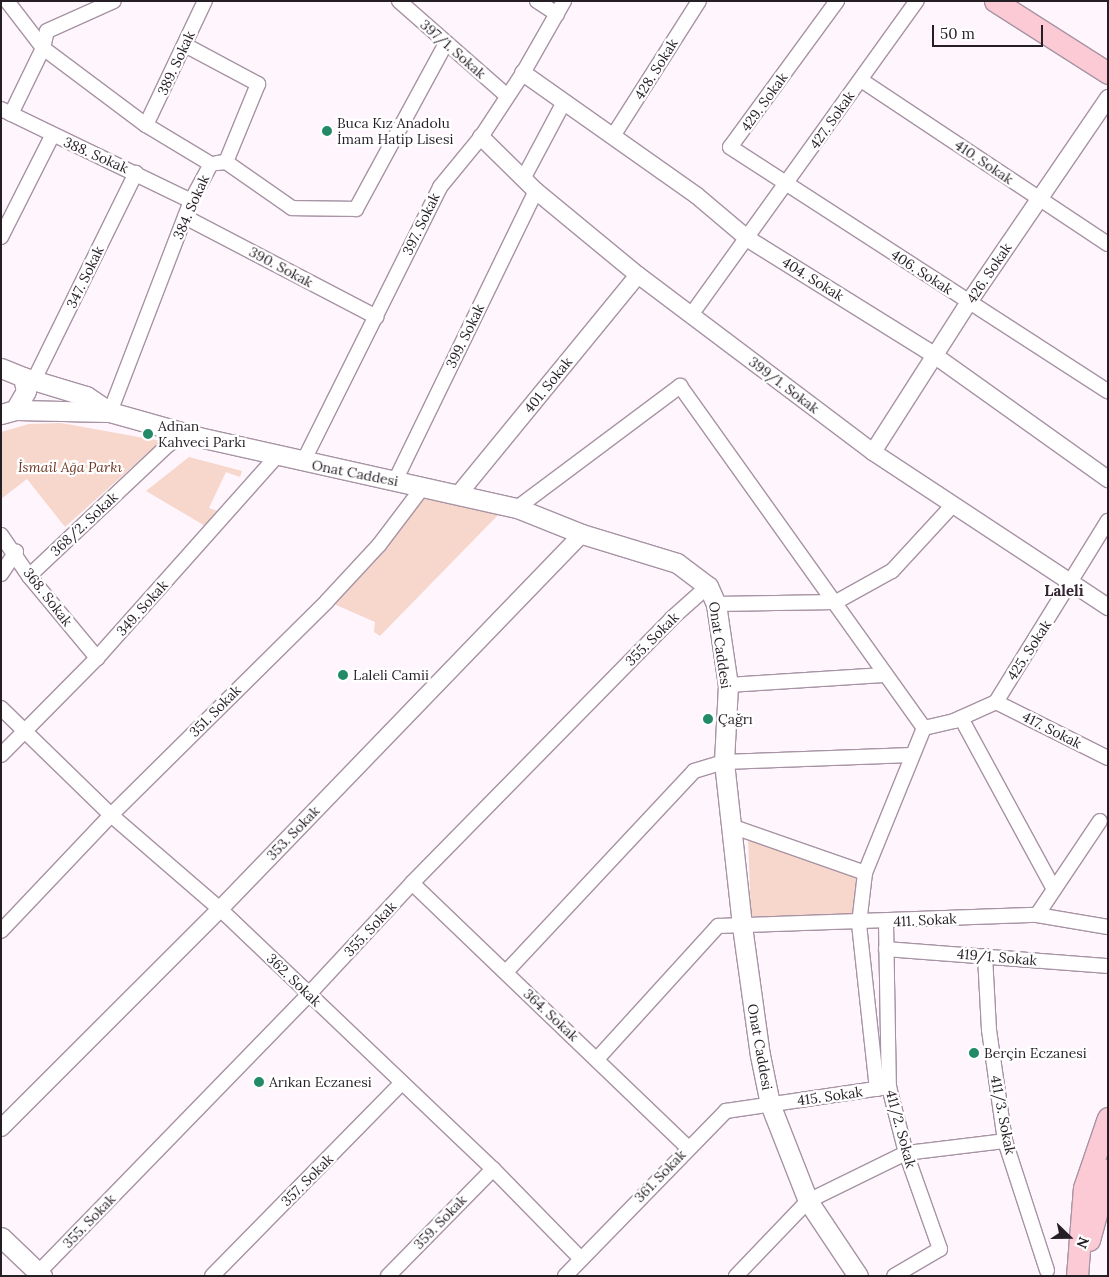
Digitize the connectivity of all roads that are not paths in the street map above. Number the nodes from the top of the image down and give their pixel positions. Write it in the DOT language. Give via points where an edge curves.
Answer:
graph roads {
  1 [pos="7,1"];
  2 [pos="114,1"];
  3 [pos="205,1"];
  4 [pos="399,1"];
  5 [pos="537,1"];
  6 [pos="699,1"];
  7 [pos="837,1"];
  8 [pos="917,1"];
  9 [pos="996,1"];
  10 [pos="560,7"];
  11 [pos="446,43"];
  12 [pos="185,44"];
  13 [pos="44,48"];
  14 [pos="523,73"];
  15 [pos="1108,73"];
  16 [pos="861,80"];
  17 [pos="507,96"];
  18 [pos="1108,98"];
  19 [pos="564,102"];
  20 [pos="6,111"];
  21 [pos="146,126"];
  22 [pos="52,136"];
  23 [pos="613,136"];
  24 [pos="481,137"];
  25 [pos="226,162"];
  26 [pos="211,164"];
  27 [pos="136,173"];
  28 [pos="524,179"];
  29 [pos="786,185"];
  30 [pos="536,191"];
  31 [pos="1039,199"];
  32 [pos="191,200"];
  33 [pos="185,217"];
  34 [pos="1,237"];
  35 [pos="748,239"];
  36 [pos="1108,244"];
  37 [pos="638,275"];
  38 [pos="969,302"];
  39 [pos="691,315"];
  40 [pos="376,317"];
  41 [pos="934,355"];
  42 [pos="1,368"];
  43 [pos="29,378"];
  44 [pos="1108,392"];
  45 [pos="8,412"];
  46 [pos="110,412"];
  47 [pos="185,433"];
  48 [pos="873,452"];
  49 [pos="277,456"];
  50 [pos="303,462"];
  51 [pos="1108,478"];
  52 [pos="395,481"];
  53 [pos="423,487"];
  54 [pos="458,495"];
  55 [pos="952,506"];
  56 [pos="517,508"];
  57 [pos="1108,521"];
  58 [pos="582,534"];
  59 [pos="1,535"];
  60 [pos="1104,539"];
  61 [pos="16,552"];
  62 [pos="1,574"];
  63 [pos="29,576"];
  64 [pos="1072,583"];
  65 [pos="708,586"];
  66 [pos="836,602"];
  67 [pos="716,604"];
  68 [pos="1108,607"];
  69 [pos="97,658"];
  70 [pos="884,675"];
  71 [pos="728,685"];
  72 [pos="996,702"];
  73 [pos="1,708"];
  74 [pos="961,718"];
  75 [pos="924,728"];
  76 [pos="24,732"];
  77 [pos="912,754"];
  78 [pos="1,755"];
  79 [pos="1108,758"];
  80 [pos="724,762"];
  81 [pos="111,815"];
  82 [pos="1100,821"];
  83 [pos="731,826"];
  84 [pos="865,873"];
  85 [pos="412,883"];
  86 [pos="1054,889"];
  87 [pos="220,909"];
  88 [pos="1037,915"];
  89 [pos="886,922"];
  90 [pos="859,924"];
  91 [pos="742,926"];
  92 [pos="1108,926"];
  93 [pos="1,931"];
  94 [pos="886,949"];
  95 [pos="985,956"];
  96 [pos="1108,966"];
  97 [pos="506,972"];
  98 [pos="309,994"];
  99 [pos="597,1059"];
  100 [pos="401,1084"];
  101 [pos="883,1088"];
  102 [pos="770,1104"];
  103 [pos="1108,1118"];
  104 [pos="1,1128"];
  105 [pos="1006,1141"];
  106 [pos="688,1148"];
  107 [pos="906,1153"];
  108 [pos="493,1169"];
  109 [pos="1108,1170"];
  110 [pos="808,1201"];
  111 [pos="1,1237"];
  112 [pos="581,1259"];
  113 [pos="1047,1270"];
  114 [pos="39,1275"];
  115 [pos="212,1276"];
  116 [pos="388,1276"];
  117 [pos="565,1276"];
  118 [pos="736,1276"];
  119 [pos="858,1276"];
  120 [pos="894,1276"];
  121 [pos="1077,1276"];
  122 [pos="1082,1276"];
  1 -- 13 [label="street, 384. Sokak"];
  2 -- 13 [label="street" via="47,31"];
  3 -- 12 [label="street, 389. Sokak"];
  4 -- 11 [label="street, 397/1. Sokak"];
  5 -- 10 [label="street"];
  6 -- 23 [label="street, 428. Sokak"];
  7 -- 29 [label="street, 429. Sokak" via="730,147"];
  8 -- 16 [label="street, 427. Sokak"];
  9 -- 15 [label="main road"];
  10 -- 14 [label="street, 397. Sokak"];
  11 -- 17 [label="street, 397/1. Sokak"];
  11 -- 25 [label="street" via="356,209 292,208"];
  12 -- 21 [label="street, 389. Sokak"];
  12 -- 25 [label="street" via="258,84"];
  13 -- 20 [label="street"];
  13 -- 21 [label="street, 384. Sokak"];
  14 -- 17 [label="street, 397. Sokak"];
  14 -- 19 [label="street, 404. Sokak"];
  16 -- 29 [label="street, 427. Sokak"];
  16 -- 31 [label="street, 410. Sokak"];
  17 -- 24 [label="street, 397. Sokak"];
  18 -- 31 [label="street, 426. Sokak"];
  19 -- 23 [label="street, 404. Sokak"];
  19 -- 28 [label="street"];
  20 -- 22 [label="street, 388. Sokak"];
  21 -- 26 [label="street, 384. Sokak"];
  22 -- 27 [label="street, 388. Sokak"];
  22 -- 34 [label="street"];
  23 -- 35 [label="street, 404. Sokak" via="696,196"];
  24 -- 28 [label="street, 399/1. Sokak"];
  24 -- 40 [label="street, 397. Sokak" via="440,187"];
  25 -- 26 [label="street"];
  26 -- 32 [label="street, 384. Sokak"];
  27 -- 32 [label="street, 388. Sokak"];
  27 -- 43 [label="street, 347. Sokak"];
  28 -- 30 [label="street, 399/1. Sokak"];
  29 -- 35 [label="street, 427. Sokak"];
  29 -- 38 [label="street, 406. Sokak"];
  30 -- 37 [label="street, 399/1. Sokak"];
  30 -- 52 [label="street, 399. Sokak"];
  31 -- 36 [label="street, 410. Sokak"];
  31 -- 38 [label="street, 426. Sokak"];
  32 -- 33 [label="street, 384. Sokak"];
  33 -- 40 [label="street, 390. Sokak"];
  33 -- 46 [label="street, 384. Sokak"];
  35 -- 39 [label="street, 427. Sokak"];
  35 -- 41 [label="street, 404. Sokak"];
  37 -- 39 [label="street, 399/1. Sokak"];
  37 -- 54 [label="street, 401. Sokak"];
  38 -- 41 [label="street, 426. Sokak"];
  38 -- 44 [label="street, 406. Sokak"];
  39 -- 48 [label="street, 399/1. Sokak"];
  40 -- 50 [label="street, 397. Sokak"];
  41 -- 48 [label="street, 426. Sokak"];
  41 -- 51 [label="street, 404. Sokak"];
  42 -- 43 [label="main road, Onat Caddesi"];
  43 -- 45 [label="main road, Onat Caddesi" via="26,391"];
  43 -- 46 [label="main road, Onat Caddesi" via="86,396"];
  45 -- 46 [label="main road, Onat Caddesi"];
  46 -- 47 [label="main road, Onat Caddesi"];
  47 -- 49 [label="main road, Onat Caddesi"];
  47 -- 63 [label="street, 368/2. Sokak"];
  48 -- 55 [label="street, 399/1. Sokak"];
  49 -- 50 [label="main road, Onat Caddesi"];
  49 -- 69 [label="street, 349. Sokak"];
  50 -- 52 [label="main road, Onat Caddesi"];
  52 -- 53 [label="main road, Onat Caddesi"];
  53 -- 54 [label="main road, Onat Caddesi"];
  53 -- 81 [label="street, 351. Sokak" via="380,545"];
  54 -- 56 [label="main road, Onat Caddesi"];
  55 -- 64 [label="street, 399/1. Sokak"];
  55 -- 66 [label="street" via="892,571"];
  56 -- 58 [label="main road, Onat Caddesi"];
  56 -- 66 [label="street" via="680,386"];
  57 -- 60 [label="street, 425. Sokak"];
  58 -- 65 [label="main road, Onat Caddesi" via="677,563"];
  58 -- 87 [label="street, 353. Sokak"];
  59 -- 61 [label="street, 368. Sokak"];
  60 -- 64 [label="street, 425. Sokak"];
  61 -- 62 [label="street"];
  61 -- 63 [label="street, 368. Sokak"];
  63 -- 69 [label="street, 368. Sokak"];
  64 -- 68 [label="street, 399/1. Sokak"];
  64 -- 72 [label="street, 425. Sokak"];
  65 -- 67 [label="main road, Onat Caddesi"];
  65 -- 85 [label="street, 355. Sokak" via="672,618"];
  66 -- 67 [label="street"];
  66 -- 70 [label="street"];
  67 -- 71 [label="main road, Onat Caddesi"];
  69 -- 76 [label="street, 349. Sokak"];
  70 -- 71 [label="street"];
  70 -- 75 [label="street"];
  71 -- 80 [label="main road, Onat Caddesi"];
  72 -- 74 [label="street"];
  72 -- 79 [label="street, 417. Sokak"];
  73 -- 76 [label="street, 362. Sokak"];
  74 -- 75 [label="street"];
  74 -- 86 [label="street"];
  75 -- 77 [label="street"];
  76 -- 78 [label="street, 349. Sokak"];
  76 -- 81 [label="street, 362. Sokak"];
  77 -- 80 [label="street"];
  77 -- 84 [label="street"];
  80 -- 83 [label="main road, Onat Caddesi"];
  80 -- 97 [label="street" via="694,771"];
  81 -- 87 [label="street, 362. Sokak"];
  81 -- 93 [label="street, 351. Sokak"];
  82 -- 86 [label="street"];
  83 -- 84 [label="street"];
  83 -- 91 [label="main road, Onat Caddesi"];
  84 -- 90 [label="street"];
  85 -- 97 [label="street, 364. Sokak"];
  85 -- 98 [label="street, 355. Sokak"];
  86 -- 88 [label="street"];
  87 -- 98 [label="street, 362. Sokak"];
  87 -- 104 [label="street, 353. Sokak"];
  88 -- 89 [label="street, 411. Sokak"];
  88 -- 92 [label="street, 411. Sokak"];
  89 -- 90 [label="street, 411. Sokak"];
  89 -- 94 [label="street, 411/2. Sokak"];
  90 -- 91 [label="street, 411. Sokak"];
  90 -- 101 [label="street"];
  91 -- 99 [label="street, 411. Sokak" via="718,926"];
  91 -- 102 [label="main road, Onat Caddesi"];
  94 -- 95 [label="street, 419/1. Sokak"];
  94 -- 101 [label="street, 411/2. Sokak"];
  95 -- 96 [label="street, 419/1. Sokak"];
  95 -- 105 [label="street, 411/3. Sokak" via="989,1030"];
  97 -- 99 [label="street, 364. Sokak"];
  98 -- 100 [label="street, 362. Sokak"];
  98 -- 114 [label="street, 355. Sokak"];
  99 -- 106 [label="street, 364. Sokak"];
  100 -- 108 [label="street, 362. Sokak"];
  100 -- 115 [label="street, 357. Sokak"];
  101 -- 102 [label="street, 415. Sokak"];
  101 -- 107 [label="street, 411/2. Sokak"];
  102 -- 106 [label="street, 361. Sokak" via="726,1110"];
  102 -- 110 [label="main road, Onat Caddesi"];
  103 -- 121 [label="main road" via="1084,1188"];
  105 -- 107 [label="street"];
  105 -- 113 [label="street, 411/3. Sokak"];
  106 -- 112 [label="street, 361. Sokak"];
  107 -- 110 [label="street"];
  107 -- 120 [label="street, 411/2. Sokak" via="940,1249"];
  108 -- 112 [label="street, 362. Sokak"];
  108 -- 116 [label="street, 359. Sokak"];
  109 -- 122 [label="main road"];
  110 -- 118 [label="street"];
  110 -- 119 [label="main road, Onat Caddesi"];
  111 -- 114 [label="main road"];
  112 -- 117 [label="street, 361. Sokak"];
}
